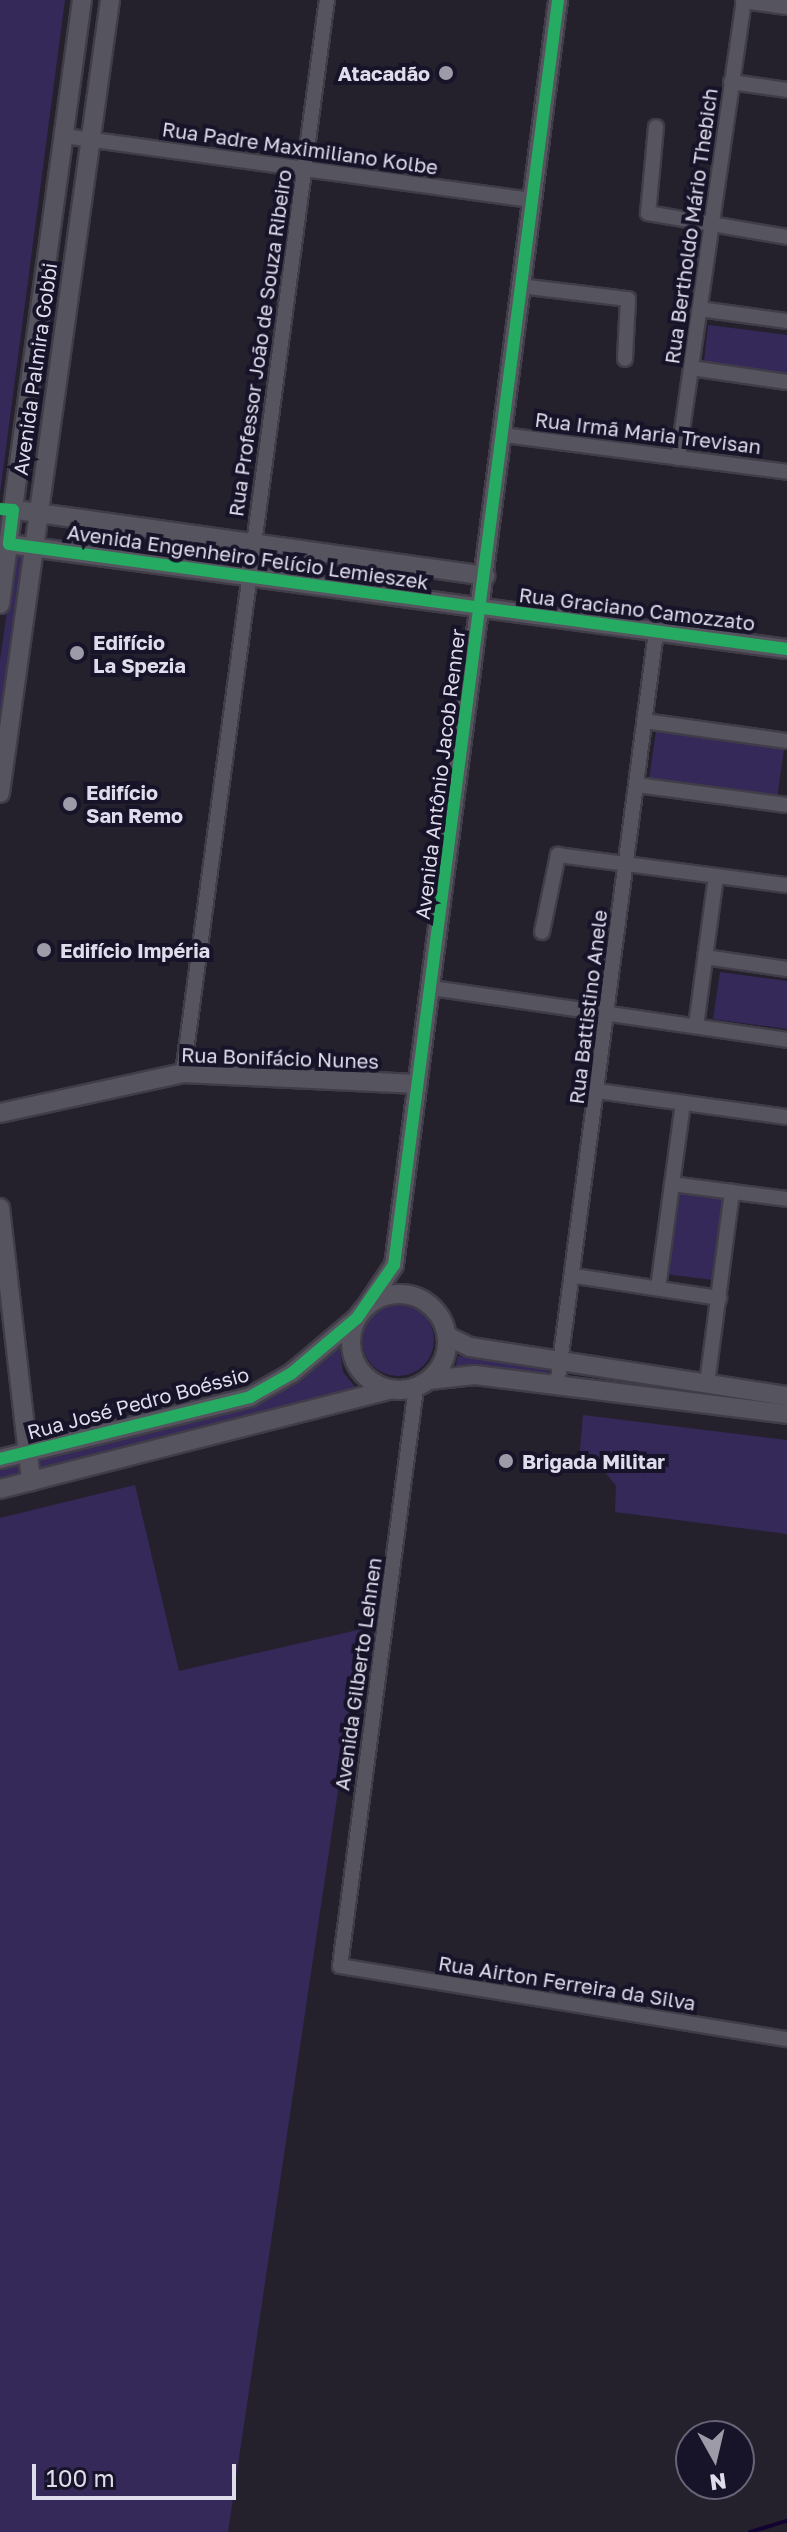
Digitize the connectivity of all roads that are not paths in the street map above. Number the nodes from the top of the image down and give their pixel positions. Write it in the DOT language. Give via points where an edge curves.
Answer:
graph roads {
  1 [pos="82,0"];
  2 [pos="110,0"];
  3 [pos="327,0"];
  4 [pos="558,0"];
  5 [pos="744,0"];
  6 [pos="787,7"];
  7 [pos="731,82"];
  8 [pos="787,90"];
  9 [pos="656,127"];
  10 [pos="64,136"];
  11 [pos="91,140"];
  12 [pos="305,168"];
  13 [pos="530,200"];
  14 [pos="710,226"];
  15 [pos="787,237"];
  16 [pos="520,286"];
  17 [pos="700,309"];
  18 [pos="787,321"];
  19 [pos="625,359"];
  20 [pos="691,368"];
  21 [pos="787,382"];
  22 [pos="504,435"];
  23 [pos="678,458"];
  24 [pos="787,472"];
  25 [pos="7,509"];
  26 [pos="37,513"];
  27 [pos="252,542"];
  28 [pos="9,544"];
  29 [pos="33,548"];
  30 [pos="485,576"];
  31 [pos="247,577"];
  32 [pos="0,604"];
  33 [pos="481,609"];
  34 [pos="656,632"];
  35 [pos="787,649"];
  36 [pos="644,721"];
  37 [pos="787,741"];
  38 [pos="637,785"];
  39 [pos="0,793"];
  40 [pos="786,800"];
  41 [pos="627,864"];
  42 [pos="716,876"];
  43 [pos="787,885"];
  44 [pos="542,932"];
  45 [pos="705,957"];
  46 [pos="787,969"];
  47 [pos="432,988"];
  48 [pos="605,1012"];
  49 [pos="696,1026"];
  50 [pos="787,1040"];
  51 [pos="183,1073"];
  52 [pos="418,1084"];
  53 [pos="597,1091"];
  54 [pos="683,1103"];
  55 [pos="0,1113"];
  56 [pos="787,1117"];
  57 [pos="672,1184"];
  58 [pos="732,1192"];
  59 [pos="787,1199"];
  60 [pos="0,1208"];
  61 [pos="394,1265"];
  62 [pos="575,1276"];
  63 [pos="658,1288"];
  64 [pos="408,1295"];
  65 [pos="719,1298"];
  66 [pos="361,1312"];
  67 [pos="447,1336"];
  68 [pos="562,1362"];
  69 [pos="609,1369"];
  70 [pos="422,1384"];
  71 [pos="707,1384"];
  72 [pos="557,1386"];
  73 [pos="388,1390"];
  74 [pos="606,1391"];
  75 [pos="787,1396"];
  76 [pos="787,1414"];
  77 [pos="28,1452"];
  78 [pos="0,1458"];
  79 [pos="31,1481"];
  80 [pos="5,1488"];
  81 [pos="340,1966"];
  82 [pos="787,2039"];
  1 -- 10 [label="street, Avenida Palmira Gobbi"];
  2 -- 11 [label="street, Avenida Palmira Gobbi"];
  3 -- 12 [label="street, Rua Professor João de Souza Ribeiro"];
  4 -- 13 [label="street, Avenida Antônio Jacob Renner"];
  5 -- 6 [label="street"];
  5 -- 7 [label="street, Rua Bertholdo Mário Thebich"];
  7 -- 8 [label="street"];
  7 -- 14 [label="street, Rua Bertholdo Mário Thebich"];
  9 -- 14 [label="street" via="646,211"];
  10 -- 11 [label="street, Rua Padre Maximiliano Kolbe"];
  10 -- 25 [label="street, Avenida Palmira Gobbi"];
  11 -- 12 [label="street, Rua Padre Maximiliano Kolbe"];
  11 -- 26 [label="street, Avenida Palmira Gobbi"];
  12 -- 13 [label="street, Rua Padre Maximiliano Kolbe"];
  12 -- 27 [label="street, Rua Professor João de Souza Ribeiro"];
  13 -- 16 [label="street, Avenida Antônio Jacob Renner"];
  14 -- 15 [label="street"];
  14 -- 17 [label="street, Rua Bertholdo Mário Thebich"];
  16 -- 19 [label="street" via="628,299"];
  16 -- 22 [label="street, Avenida Antônio Jacob Renner"];
  17 -- 18 [label="street"];
  17 -- 20 [label="street, Rua Bertholdo Mário Thebich"];
  20 -- 21 [label="street"];
  20 -- 23 [label="street, Rua Bertholdo Mário Thebich"];
  22 -- 23 [label="street, Rua Irmã Maria Trevisan"];
  22 -- 30 [label="street, Avenida Antônio Jacob Renner"];
  23 -- 24 [label="street, Rua Irmã Maria Trevisan"];
  25 -- 26 [label="street, Avenida Engenheiro Felício Lemieszek"];
  25 -- 28 [label="street, Avenida Palmira Gobbi"];
  26 -- 27 [label="street, Avenida Engenheiro Felício Lemieszek"];
  26 -- 29 [label="street, Avenida Palmira Gobbi"];
  27 -- 30 [label="street, Avenida Engenheiro Felício Lemieszek"];
  27 -- 31 [label="street, Rua Professor João de Souza Ribeiro"];
  28 -- 29 [label="street, Avenida Engenheiro Felício Lemieszek"];
  28 -- 32 [label="street, Avenida Palmira Gobbi"];
  29 -- 31 [label="street, Avenida Engenheiro Felício Lemieszek"];
  29 -- 39 [label="street, Avenida Palmira Gobbi"];
  30 -- 33 [label="street, Avenida Antônio Jacob Renner"];
  31 -- 33 [label="street, Avenida Engenheiro Felício Lemieszek"];
  31 -- 51 [label="street, Rua Professor João de Souza Ribeiro"];
  33 -- 34 [label="street, Rua Graciano Camozzato"];
  33 -- 47 [label="street, Avenida Antônio Jacob Renner"];
  34 -- 35 [label="street, Rua Graciano Camozzato"];
  34 -- 36 [label="street, Rua Battistino Anele"];
  36 -- 37 [label="street"];
  36 -- 38 [label="street, Rua Battistino Anele"];
  38 -- 40 [label="street"];
  38 -- 41 [label="street, Rua Battistino Anele"];
  41 -- 42 [label="street"];
  41 -- 44 [label="street" via="555,857"];
  41 -- 48 [label="street, Rua Battistino Anele"];
  42 -- 43 [label="street"];
  42 -- 45 [label="street"];
  45 -- 46 [label="street"];
  45 -- 49 [label="street"];
  47 -- 48 [label="street"];
  47 -- 52 [label="street, Avenida Antônio Jacob Renner"];
  48 -- 49 [label="street"];
  48 -- 53 [label="street, Rua Battistino Anele"];
  49 -- 50 [label="street"];
  51 -- 52 [label="street, Rua Bonifácio Nunes"];
  51 -- 55 [label="street, Rua Bonifácio Nunes"];
  52 -- 61 [label="street, Avenida Antônio Jacob Renner"];
  53 -- 54 [label="street"];
  53 -- 62 [label="street, Rua Battistino Anele"];
  54 -- 56 [label="street"];
  54 -- 57 [label="street"];
  57 -- 58 [label="street"];
  57 -- 63 [label="street"];
  58 -- 59 [label="street"];
  58 -- 65 [label="street"];
  60 -- 77 [label="street"];
  61 -- 64 [label="street"];
  61 -- 66 [label="street, Avenida Antônio Jacob Renner"];
  62 -- 63 [label="street"];
  62 -- 68 [label="street, Rua Battistino Anele"];
  63 -- 65 [label="street"];
  64 -- 66 [label="street" via="391,1295"];
  64 -- 67 [label="street" via="437,1312"];
  65 -- 71 [label="street"];
  66 -- 73 [label="street" via="350,1347 354,1362 362,1374"];
  66 -- 77 [label="street, Rua José Pedro Boéssio" via="292,1373 250,1397"];
  67 -- 68 [label="street" via="470,1347"];
  67 -- 70 [label="street" via="445,1358"];
  68 -- 69 [label="street"];
  68 -- 72 [label="street, Rua Battistino Anele"];
  69 -- 71 [label="street"];
  69 -- 74 [label="street"];
  70 -- 72 [label="street" via="475,1375"];
  70 -- 73 [label="street"];
  70 -- 81 [label="street, Avenida Gilberto Lehnen"];
  71 -- 75 [label="street"];
  72 -- 74 [label="street"];
  73 -- 79 [label="street"];
  74 -- 76 [label="street"];
  77 -- 78 [label="street, Rua José Pedro Boéssio"];
  77 -- 79 [label="street"];
  78 -- 80 [label="street"];
  79 -- 80 [label="street"];
  81 -- 82 [label="street, Rua Airton Ferreira da Silva"];
}
